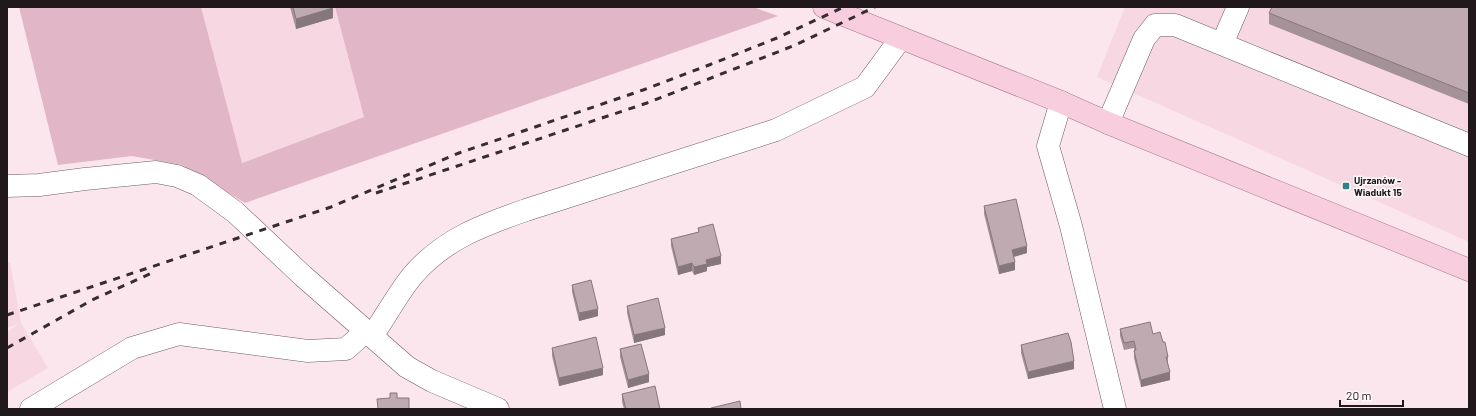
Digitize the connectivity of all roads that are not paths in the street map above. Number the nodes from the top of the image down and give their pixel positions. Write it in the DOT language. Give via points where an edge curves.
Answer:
graph roads {
  1 [pos="824,7"];
  2 [pos="1238,7"];
  3 [pos="901,38"];
  4 [pos="1222,44"];
  5 [pos="1061,102"];
  6 [pos="1108,123"];
  7 [pos="1469,145"];
  8 [pos="7,186"];
  9 [pos="1469,270"];
  10 [pos="369,333"];
  11 [pos="31,409"];
  12 [pos="498,409"];
  13 [pos="1115,409"];
  1 -- 3 [label="main road"];
  2 -- 4 [label="street"];
  3 -- 5 [label="main road"];
  3 -- 10 [label="street" via="866,87 776,130 526,210 459,236 413,275"];
  4 -- 6 [label="street" via="1175,25 1155,25 1144,39"];
  4 -- 7 [label="street"];
  5 -- 6 [label="main road"];
  5 -- 13 [label="street" via="1048,146 1071,226"];
  6 -- 9 [label="main road"];
  8 -- 10 [label="street" via="156,172 177,176 198,186 236,212 303,276"];
  10 -- 11 [label="street" via="346,349 308,351 179,334 132,348"];
  10 -- 12 [label="street" via="408,367 432,381"];
}
